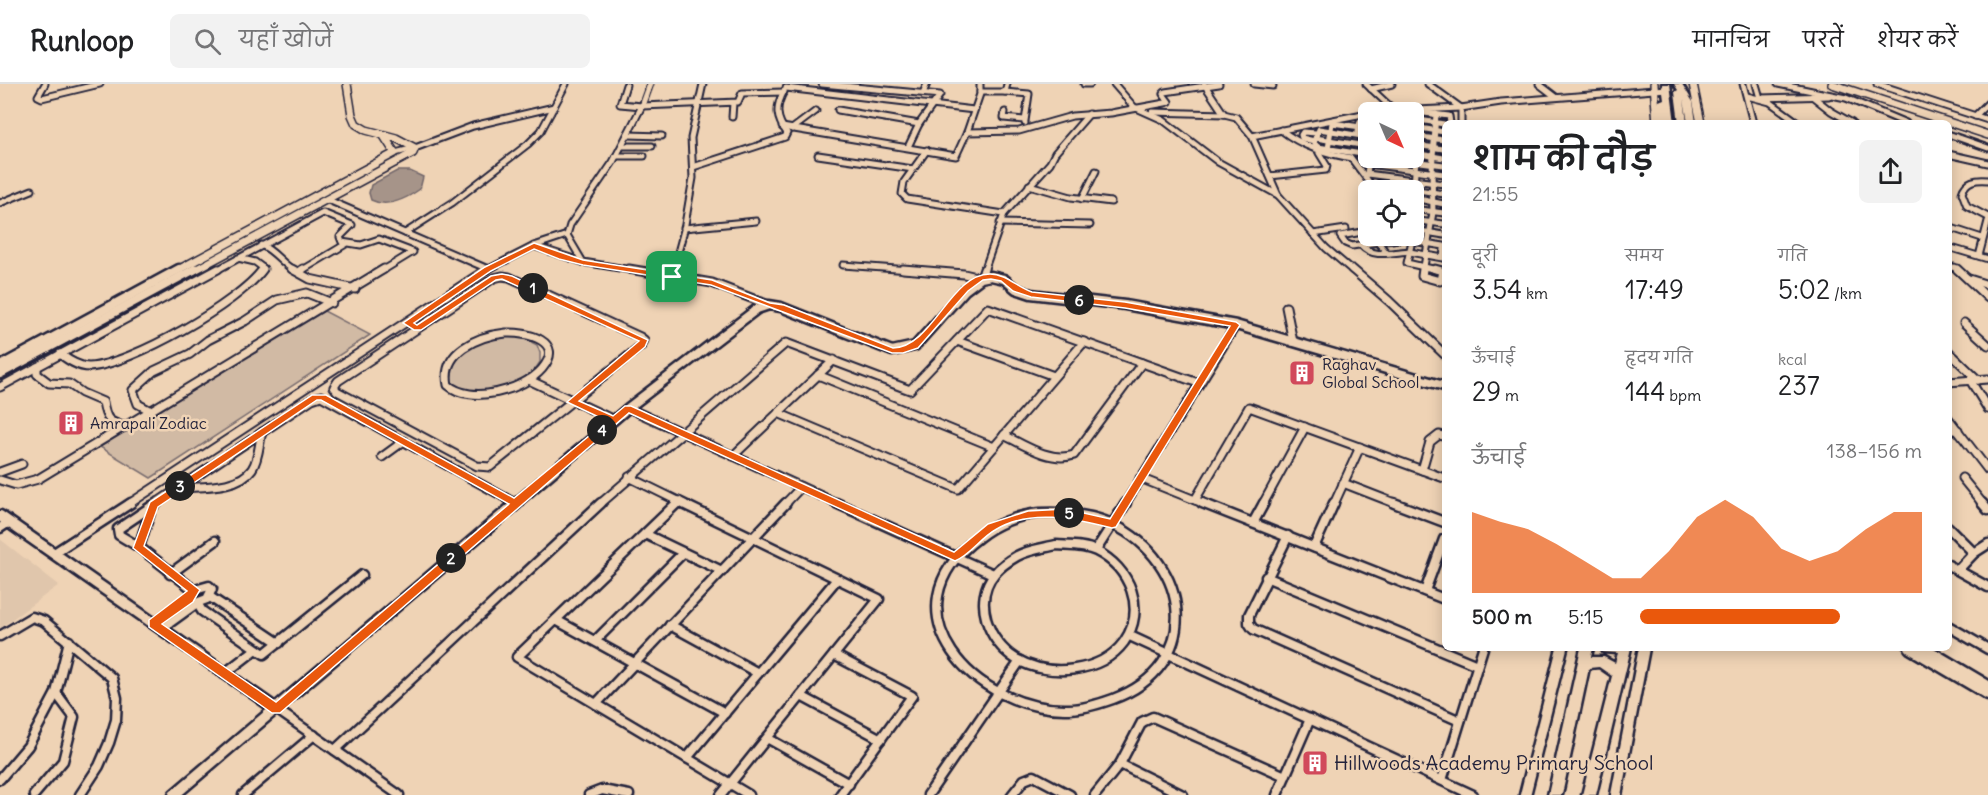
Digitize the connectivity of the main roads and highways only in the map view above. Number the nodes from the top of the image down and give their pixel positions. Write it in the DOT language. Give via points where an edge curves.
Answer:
graph roads {
  1 [pos="1678,86"];
  2 [pos="1667,89"];
  3 [pos="1663,120"];
  4 [pos="1671,120"];
  5 [pos="1683,120"];
  6 [pos="1692,120"];
  7 [pos="1586,651"];
  8 [pos="1624,651"];
  9 [pos="1583,665"];
  10 [pos="1619,676"];
  11 [pos="1554,795"];
  12 [pos="1589,795"];
  1 -- 5 [label="main road"];
  1 -- 6 [label="main road" via="1689,102"];
  2 -- 3 [label="main road"];
  2 -- 4 [label="main road"];
  7 -- 9 [label="main road"];
  8 -- 10 [label="main road"];
  9 -- 10 [label="main road" via="1601,661"];
  9 -- 11 [label="main road"];
  10 -- 12 [label="main road"];
}
